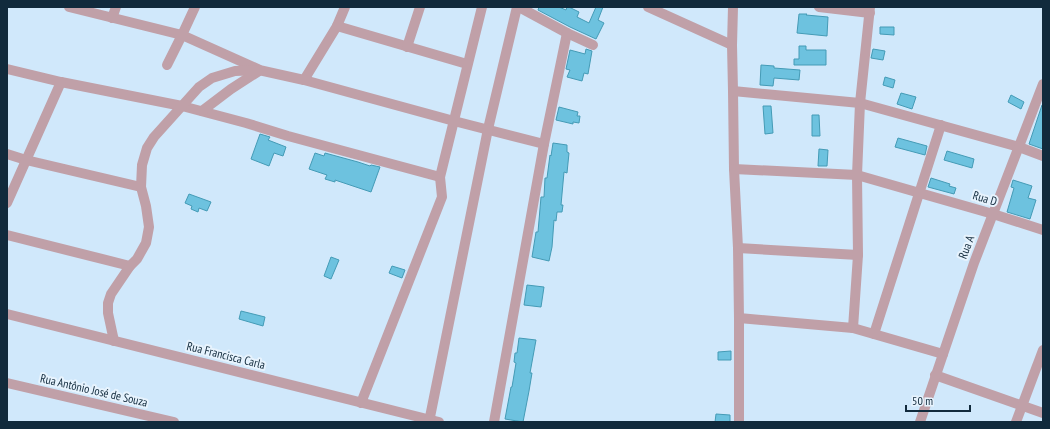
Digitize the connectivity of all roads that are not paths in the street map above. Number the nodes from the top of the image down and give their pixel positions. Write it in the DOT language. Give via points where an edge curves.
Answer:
graph roads {
  1 [pos="69,7"];
  2 [pos="116,7"];
  3 [pos="195,7"];
  4 [pos="345,7"];
  5 [pos="420,7"];
  6 [pos="482,7"];
  7 [pos="518,7"];
  8 [pos="648,7"];
  9 [pos="734,7"];
  10 [pos="819,7"];
  11 [pos="870,10"];
  12 [pos="112,18"];
  13 [pos="337,26"];
  14 [pos="567,32"];
  15 [pos="182,35"];
  16 [pos="593,45"];
  17 [pos="732,45"];
  18 [pos="407,47"];
  19 [pos="167,64"];
  20 [pos="467,64"];
  21 [pos="7,69"];
  22 [pos="259,70"];
  23 [pos="304,80"];
  24 [pos="61,82"];
  25 [pos="1043,84"];
  26 [pos="733,91"];
  27 [pos="860,103"];
  28 [pos="182,106"];
  29 [pos="202,111"];
  30 [pos="454,121"];
  31 [pos="941,125"];
  32 [pos="488,130"];
  33 [pos="544,144"];
  34 [pos="1019,147"];
  35 [pos="7,154"];
  36 [pos="1043,156"];
  37 [pos="26,160"];
  38 [pos="734,169"];
  39 [pos="857,175"];
  40 [pos="440,176"];
  41 [pos="141,187"];
  42 [pos="919,192"];
  43 [pos="7,203"];
  44 [pos="993,214"];
  45 [pos="1043,230"];
  46 [pos="7,235"];
  47 [pos="738,248"];
  48 [pos="858,255"];
  49 [pos="130,266"];
  50 [pos="7,314"];
  51 [pos="739,318"];
  52 [pos="853,328"];
  53 [pos="874,334"];
  54 [pos="114,341"];
  55 [pos="1043,350"];
  56 [pos="943,354"];
  57 [pos="935,375"];
  58 [pos="7,383"];
  59 [pos="362,403"];
  60 [pos="1022,405"];
  61 [pos="1043,412"];
  62 [pos="432,421"];
  63 [pos="174,422"];
  64 [pos="494,422"];
  65 [pos="739,422"];
  66 [pos="920,422"];
  67 [pos="1016,422"];
  1 -- 12 [label="street"];
  2 -- 12 [label="street"];
  3 -- 15 [label="street"];
  4 -- 13 [label="street"];
  5 -- 18 [label="street"];
  6 -- 20 [label="street"];
  7 -- 14 [label="street"];
  7 -- 32 [label="street"];
  8 -- 17 [label="street"];
  9 -- 17 [label="street"];
  10 -- 11 [label="street"];
  11 -- 27 [label="street"];
  12 -- 15 [label="street"];
  13 -- 18 [label="street"];
  13 -- 23 [label="street"];
  14 -- 16 [label="street"];
  14 -- 33 [label="street"];
  15 -- 19 [label="street"];
  15 -- 22 [label="street"];
  17 -- 26 [label="street"];
  18 -- 20 [label="street"];
  20 -- 30 [label="street"];
  21 -- 24 [label="street"];
  22 -- 23 [label="street"];
  22 -- 28 [label="street" via="235,71 212,78"];
  22 -- 29 [label="street"];
  23 -- 30 [label="street"];
  24 -- 28 [label="street"];
  24 -- 37 [label="street"];
  25 -- 34 [label="street, Rua A"];
  26 -- 27 [label="street"];
  26 -- 38 [label="street"];
  27 -- 31 [label="street"];
  27 -- 39 [label="street"];
  28 -- 29 [label="street"];
  28 -- 41 [label="street" via="147,148 142,165"];
  29 -- 40 [label="street"];
  30 -- 32 [label="street"];
  30 -- 40 [label="street"];
  31 -- 34 [label="street"];
  31 -- 42 [label="street"];
  32 -- 33 [label="street"];
  32 -- 62 [label="street"];
  33 -- 64 [label="street"];
  34 -- 36 [label="street"];
  34 -- 44 [label="street, Rua A"];
  35 -- 37 [label="street"];
  37 -- 41 [label="street"];
  37 -- 43 [label="street"];
  38 -- 39 [label="street, Rua D"];
  38 -- 47 [label="street"];
  39 -- 42 [label="street, Rua D"];
  39 -- 48 [label="street"];
  40 -- 59 [label="street" via="442,197"];
  41 -- 49 [label="street" via="149,227 146,243"];
  42 -- 44 [label="street, Rua D"];
  42 -- 53 [label="street"];
  44 -- 45 [label="street, Rua D"];
  44 -- 56 [label="street, Rua A"];
  46 -- 49 [label="street"];
  47 -- 48 [label="street"];
  47 -- 51 [label="street"];
  48 -- 52 [label="street"];
  49 -- 54 [label="street" via="110,294 108,303"];
  50 -- 54 [label="street, Rua Francisca Carla"];
  51 -- 52 [label="street"];
  51 -- 65 [label="street"];
  52 -- 53 [label="street"];
  53 -- 56 [label="street"];
  54 -- 59 [label="street, Rua Francisca Carla"];
  55 -- 60 [label="street"];
  56 -- 57 [label="street, Rua A"];
  57 -- 60 [label="street"];
  57 -- 66 [label="street, Rua A"];
  58 -- 63 [label="street, Rua Antônio José de Souza"];
  59 -- 62 [label="street, Rua Francisca Carla"];
  60 -- 61 [label="street"];
  60 -- 67 [label="street"];
}
